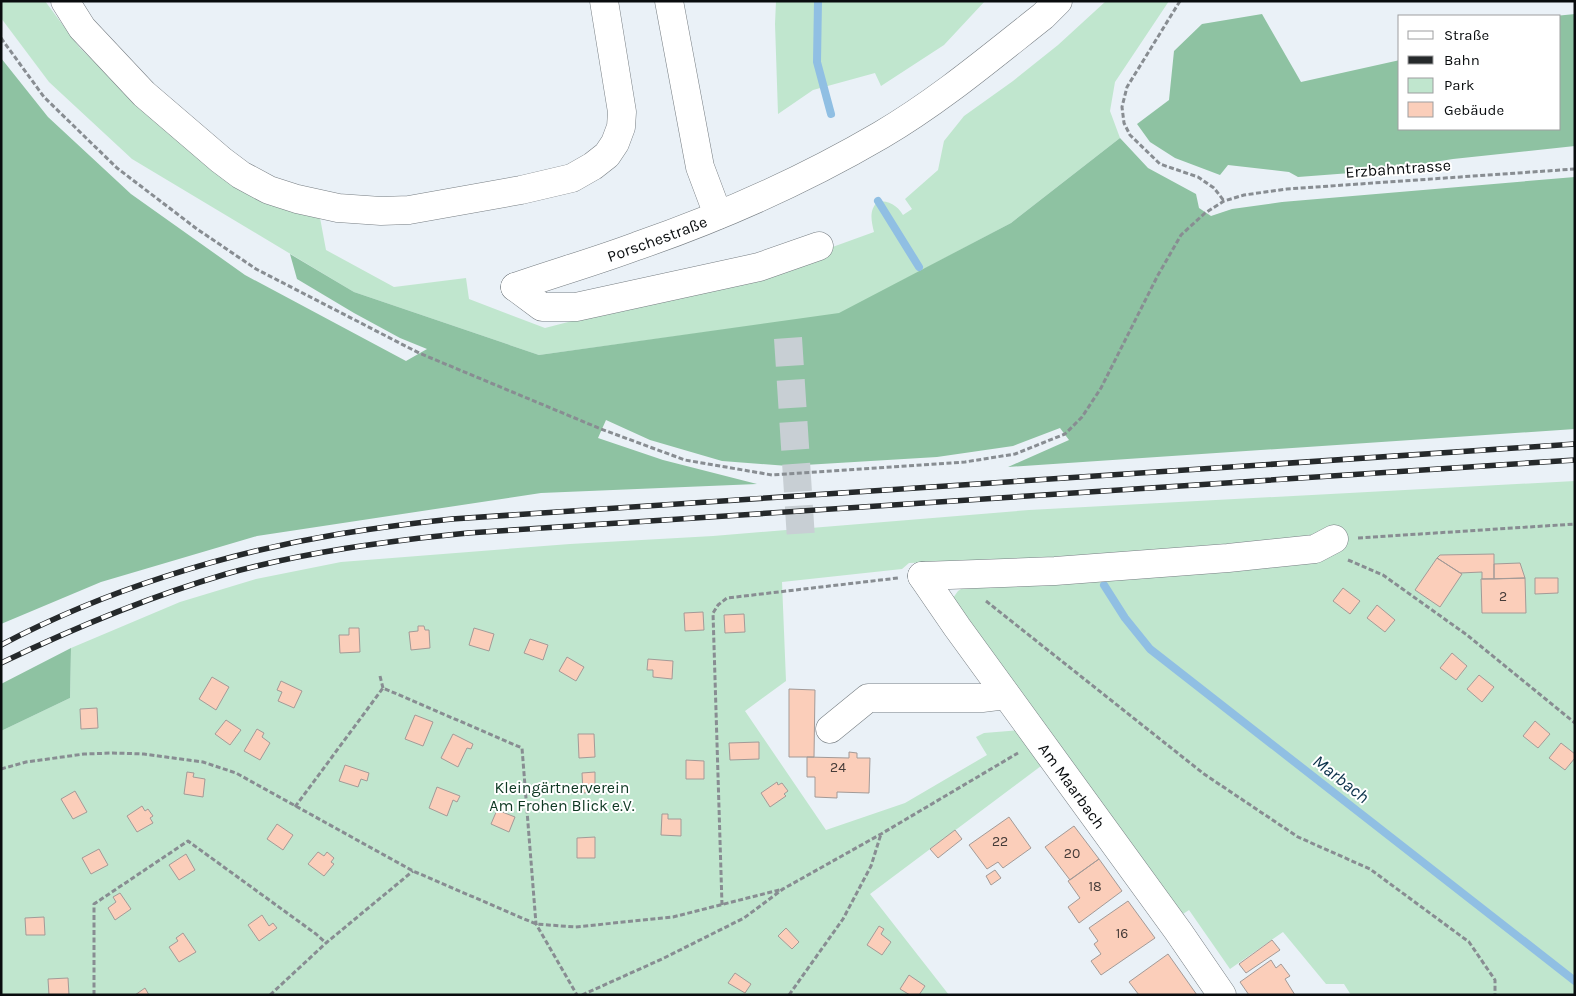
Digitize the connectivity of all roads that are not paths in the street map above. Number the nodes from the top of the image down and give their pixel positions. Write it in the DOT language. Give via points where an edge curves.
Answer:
graph roads {
  1 [pos="65,1"];
  2 [pos="604,1"];
  3 [pos="669,1"];
  4 [pos="1058,1"];
  5 [pos="718,215"];
  6 [pos="819,246"];
  7 [pos="1324,544"];
  8 [pos="1006,695"];
  9 [pos="830,729"];
  10 [pos="1222,995"];
  1 -- 2 [label="street" via="82,28 144,94 241,175 269,190 296,199 338,208 382,211 418,208 572,178 606,155 621,127 622,112"];
  3 -- 5 [label="street" via="700,166"];
  4 -- 5 [label="street, Porschestraße" via="949,89 882,134 773,192"];
  5 -- 6 [label="street, Porschestraße" via="515,287 542,307 576,307 759,267"];
  7 -- 8 [label="street, Am Maarbach" via="1228,558 1055,571 922,576"];
  8 -- 9 [label="street" via="868,698"];
  8 -- 10 [label="street, Am Maarbach"];
}
